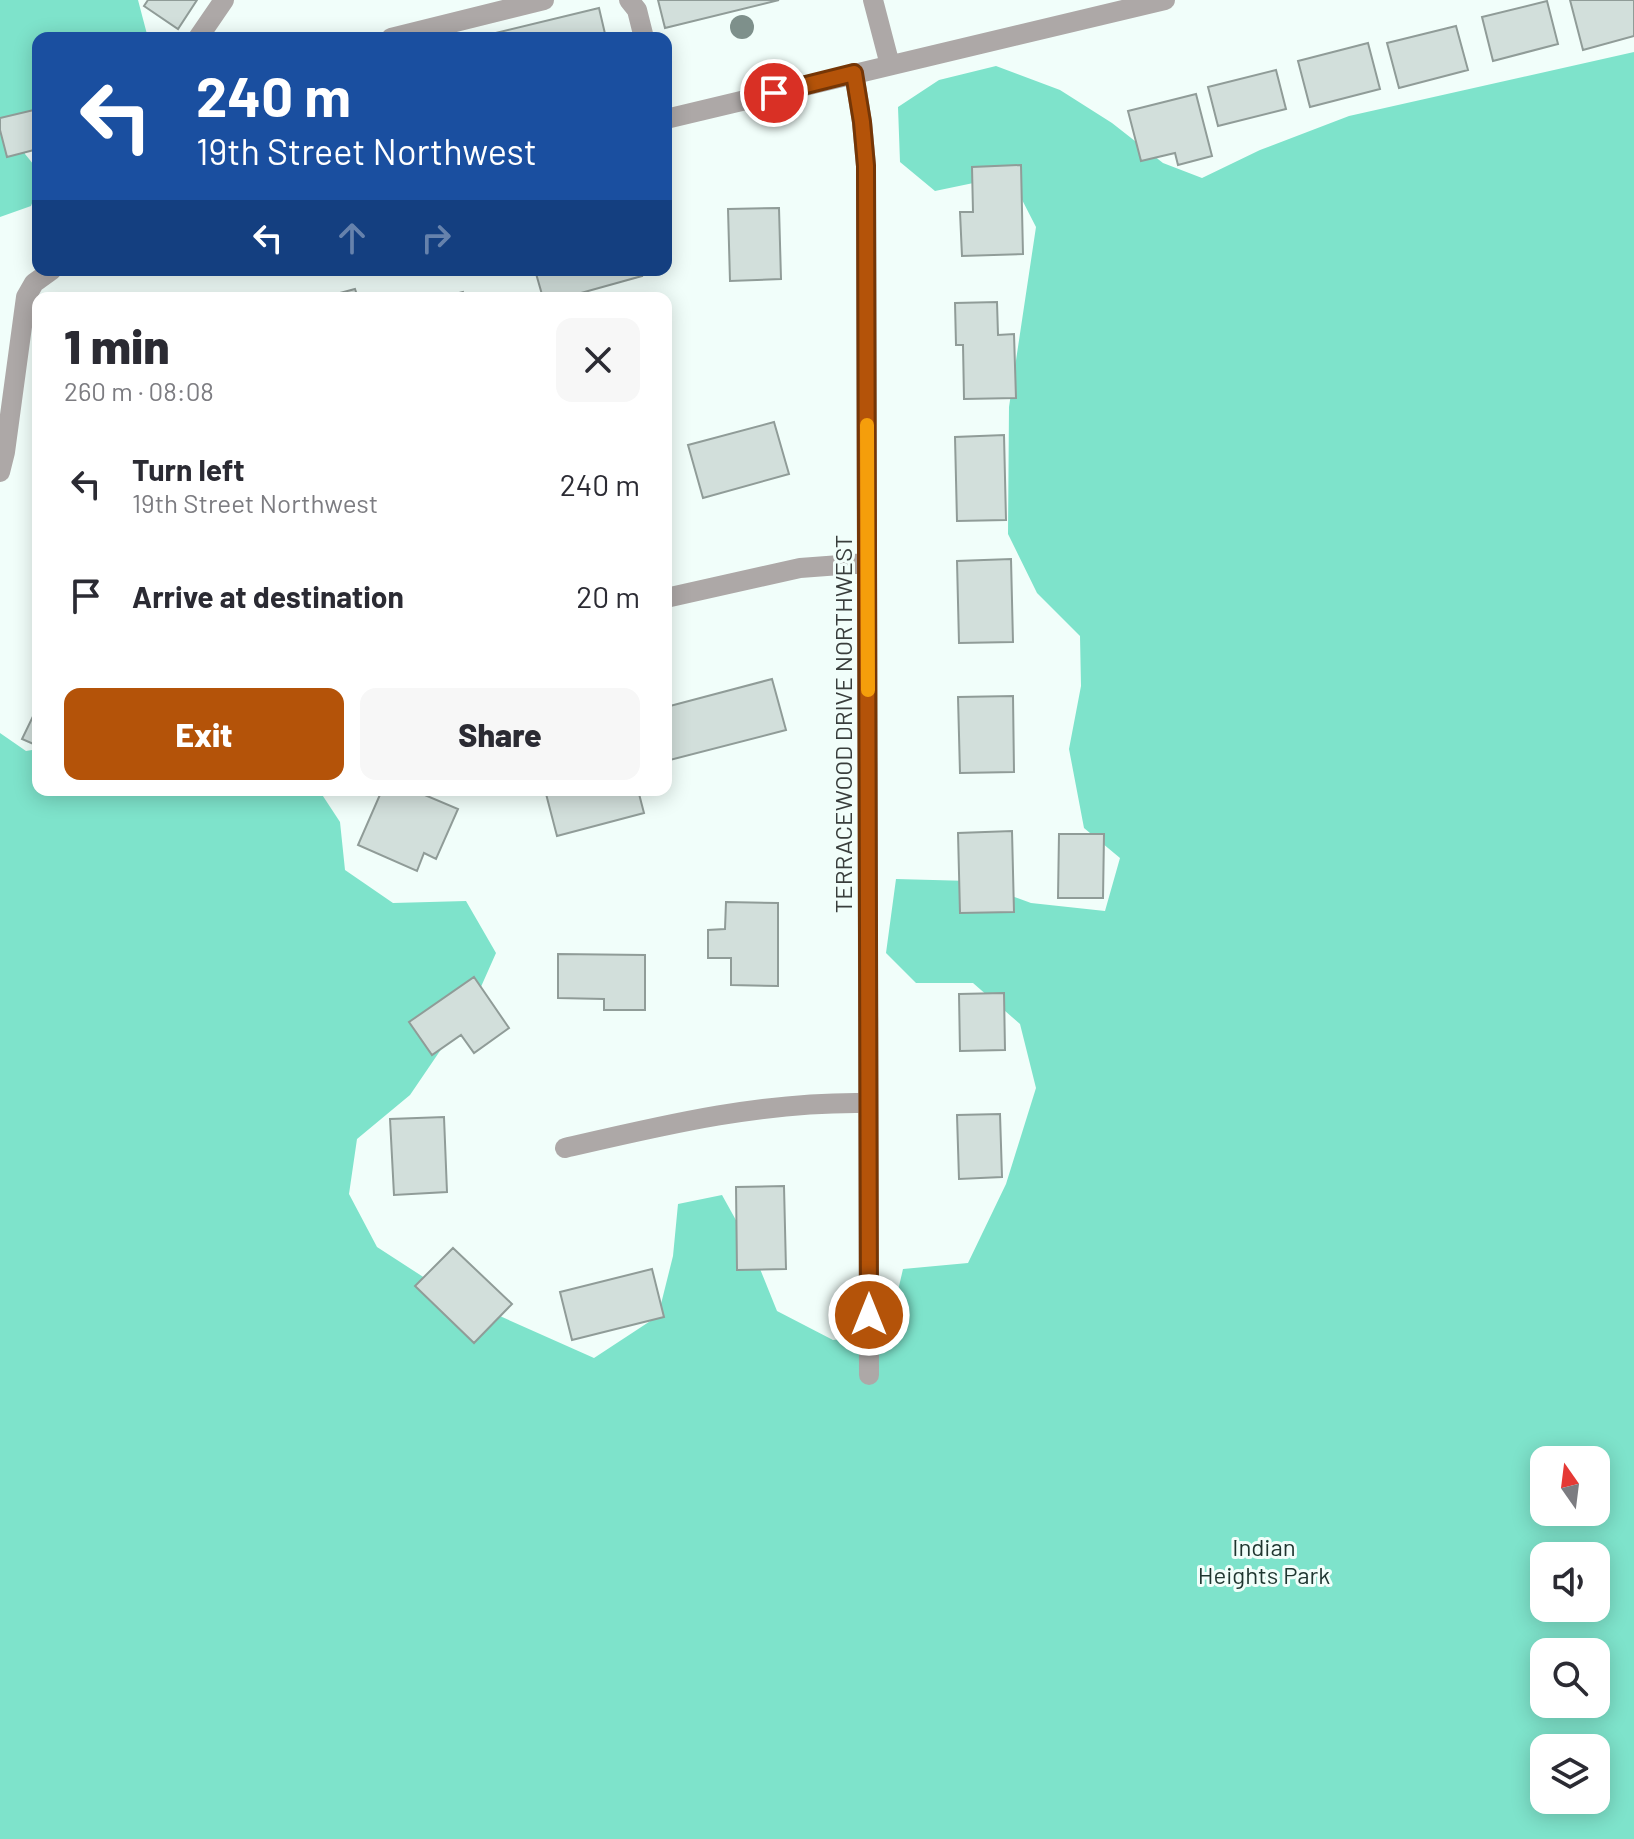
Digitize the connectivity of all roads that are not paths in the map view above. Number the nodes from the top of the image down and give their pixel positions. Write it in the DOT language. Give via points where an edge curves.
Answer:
graph roads {
  1 [pos="224,0"];
  2 [pos="544,0"];
  3 [pos="629,0"];
  4 [pos="873,0"];
  5 [pos="1165,0"];
  6 [pos="202,32"];
  7 [pos="415,32"];
  8 [pos="642,32"];
  9 [pos="890,65"];
  10 [pos="854,73"];
  11 [pos="672,118"];
  12 [pos="44,276"];
  13 [pos="0,472"];
  14 [pos="867,563"];
  15 [pos="672,597"];
  16 [pos="867,1103"];
  17 [pos="565,1148"];
  18 [pos="869,1375"];
  1 -- 6 [label="street"];
  2 -- 7 [label="street"];
  3 -- 8 [label="street"];
  4 -- 9 [label="street"];
  5 -- 9 [label="street"];
  9 -- 10 [label="street"];
  10 -- 11 [label="street"];
  10 -- 14 [label="street, TERRACEWOOD DRIVE NORTHWEST" via="866,166"];
  12 -- 13 [label="street" via="26,297"];
  14 -- 15 [label="street" via="800,568"];
  14 -- 16 [label="street, TERRACEWOOD DRIVE NORTHWEST"];
  16 -- 17 [label="street" via="761,1109"];
  16 -- 18 [label="street, TERRACEWOOD DRIVE NORTHWEST"];
}
